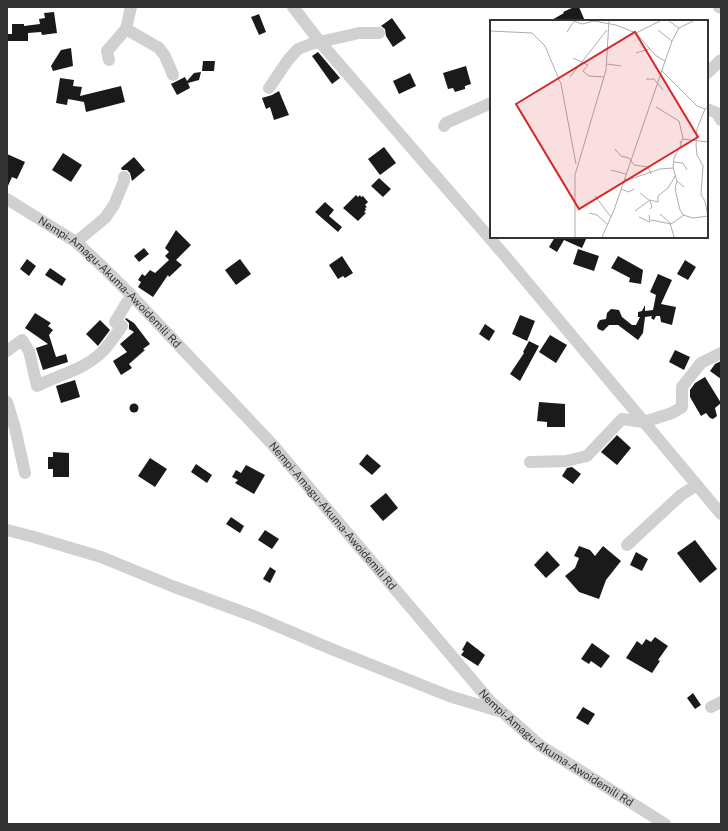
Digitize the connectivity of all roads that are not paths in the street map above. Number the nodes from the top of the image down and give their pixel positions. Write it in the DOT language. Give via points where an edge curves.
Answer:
graph roads {
  1 [pos="131,7"];
  2 [pos="293,7"];
  3 [pos="126,29"];
  4 [pos="379,34"];
  5 [pos="320,42"];
  6 [pos="110,60"];
  7 [pos="721,60"];
  8 [pos="708,72"];
  9 [pos="173,75"];
  10 [pos="269,88"];
  11 [pos="490,103"];
  12 [pos="708,109"];
  13 [pos="721,120"];
  14 [pos="444,126"];
  15 [pos="124,177"];
  16 [pos="7,199"];
  17 [pos="76,242"];
  18 [pos="133,297"];
  19 [pos="7,351"];
  20 [pos="721,353"];
  21 [pos="7,402"];
  22 [pos="644,422"];
  23 [pos="530,462"];
  24 [pos="25,473"];
  25 [pos="696,485"];
  26 [pos="719,507"];
  27 [pos="7,530"];
  28 [pos="627,545"];
  29 [pos="503,712"];
  30 [pos="665,824"];
  1 -- 3 [label="street"];
  2 -- 5 [label="street"];
  3 -- 6 [label="street" via="107,51"];
  3 -- 9 [label="street" via="159,48 166,56"];
  4 -- 5 [label="street" via="359,32"];
  5 -- 10 [label="street" via="298,48"];
  5 -- 22 [label="street" via="506,257"];
  7 -- 8 [label="street"];
  11 -- 14 [label="street"];
  12 -- 13 [label="street" via="717,113"];
  15 -- 17 [label="street" via="114,205 105,218"];
  16 -- 17 [label="street, Nempi-Amagu-Akuma-Awoidemili Rd"];
  17 -- 18 [label="street, Nempi-Amagu-Akuma-Awoidemili Rd"];
  18 -- 19 [label="street" via="115,322 122,326 101,353 80,368 37,386 29,351 22,340"];
  18 -- 29 [label="street, Nempi-Amagu-Akuma-Awoidemili Rd" via="272,444 490,701"];
  20 -- 22 [label="street" via="701,363 682,387 682,407"];
  21 -- 24 [label="street"];
  22 -- 23 [label="street" via="622,420 587,456 566,461"];
  22 -- 25 [label="street"];
  25 -- 26 [label="street"];
  25 -- 28 [label="street" via="681,495"];
  27 -- 29 [label="street" via="101,557 450,696"];
  29 -- 30 [label="street, Nempi-Amagu-Akuma-Awoidemili Rd" via="541,746"];
}
